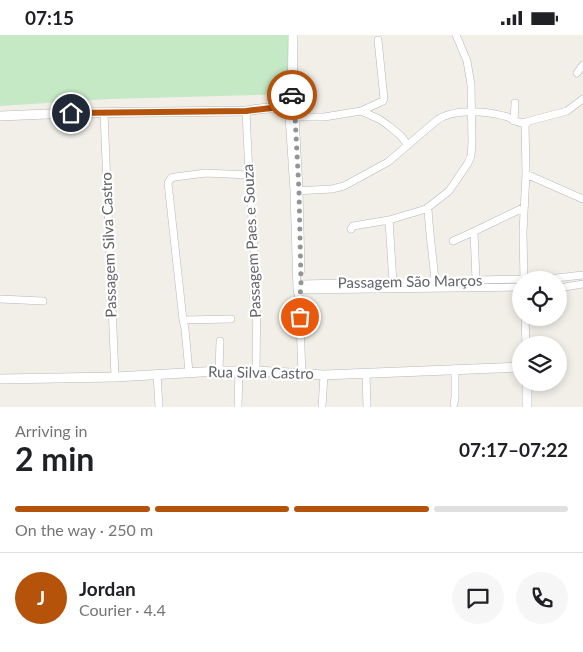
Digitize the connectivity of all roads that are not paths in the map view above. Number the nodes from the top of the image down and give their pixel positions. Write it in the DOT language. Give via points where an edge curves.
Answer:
graph roads {
  1 [pos="293,35"];
  2 [pos="457,35"];
  3 [pos="378,40"];
  4 [pos="583,65"];
  5 [pos="577,73"];
  6 [pos="292,95"];
  7 [pos="583,99"];
  8 [pos="515,103"];
  9 [pos="272,108"];
  10 [pos="246,111"];
  11 [pos="361,111"];
  12 [pos="471,112"];
  13 [pos="104,113"];
  14 [pos="292,115"];
  15 [pos="0,116"];
  16 [pos="514,121"];
  17 [pos="525,122"];
  18 [pos="408,145"];
  19 [pos="526,174"];
  20 [pos="249,175"];
  21 [pos="297,191"];
  22 [pos="583,199"];
  23 [pos="428,207"];
  24 [pos="523,208"];
  25 [pos="389,220"];
  26 [pos="351,229"];
  27 [pos="474,232"];
  28 [pos="453,241"];
  29 [pos="524,271"];
  30 [pos="583,275"];
  31 [pos="567,277"];
  32 [pos="512,279"];
  33 [pos="476,280"];
  34 [pos="435,281"];
  35 [pos="393,283"];
  36 [pos="583,284"];
  37 [pos="299,287"];
  38 [pos="512,287"];
  39 [pos="567,287"];
  40 [pos="0,299"];
  41 [pos="43,301"];
  42 [pos="231,319"];
  43 [pos="182,320"];
  44 [pos="220,341"];
  45 [pos="512,367"];
  46 [pos="455,369"];
  47 [pos="239,370"];
  48 [pos="219,371"];
  49 [pos="256,371"];
  50 [pos="189,372"];
  51 [pos="366,373"];
  52 [pos="302,374"];
  53 [pos="157,375"];
  54 [pos="324,375"];
  55 [pos="115,377"];
  56 [pos="0,379"];
  57 [pos="527,391"];
  58 [pos="454,404"];
  59 [pos="159,407"];
  60 [pos="238,407"];
  61 [pos="322,407"];
  62 [pos="366,407"];
  63 [pos="527,407"];
  1 -- 6 [label="street"];
  2 -- 12 [label="street" via="470,74"];
  3 -- 11 [label="street" via="384,99"];
  4 -- 5 [label="street"];
  6 -- 9 [label="street" via="284,104"];
  6 -- 14 [label="street"];
  7 -- 17 [label="street" via="567,111"];
  8 -- 16 [label="street"];
  9 -- 10 [label="street"];
  9 -- 14 [label="street" via="280,108"];
  10 -- 13 [label="street"];
  10 -- 20 [label="street, Passagem Paes e Souza"];
  11 -- 14 [label="street" via="324,117"];
  11 -- 18 [label="street" via="389,126"];
  12 -- 16 [label="street" via="504,115"];
  12 -- 18 [label="street" via="440,118"];
  12 -- 23 [label="street" via="472,149 468,163 449,191"];
  13 -- 15 [label="street"];
  13 -- 55 [label="street, Passagem Silva Castro"];
  14 -- 21 [label="street"];
  16 -- 17 [label="street"];
  17 -- 19 [label="street"];
  18 -- 21 [label="street" via="388,162 344,186"];
  19 -- 22 [label="street"];
  19 -- 24 [label="street"];
  20 -- 43 [label="street" via="206,173 171,178 168,183"];
  20 -- 49 [label="street, Passagem Paes e Souza" via="257,295"];
  21 -- 37 [label="street"];
  23 -- 25 [label="street"];
  23 -- 34 [label="street"];
  24 -- 27 [label="street"];
  24 -- 29 [label="street"];
  25 -- 26 [label="street"];
  25 -- 35 [label="street"];
  27 -- 28 [label="street"];
  27 -- 33 [label="street"];
  30 -- 31 [label="street, Passagem São Marços"];
  32 -- 33 [label="street, Passagem São Marços"];
  33 -- 34 [label="street, Passagem São Marços"];
  34 -- 35 [label="street, Passagem São Marços"];
  35 -- 37 [label="street, Passagem São Marços"];
  36 -- 39 [label="street"];
  37 -- 38 [label="street, Passagem São Marços"];
  37 -- 52 [label="street"];
  40 -- 41 [label="street"];
  42 -- 43 [label="street"];
  43 -- 50 [label="street"];
  44 -- 48 [label="street"];
  45 -- 46 [label="street, Rua Silva Castro"];
  46 -- 51 [label="street, Rua Silva Castro"];
  46 -- 58 [label="street"];
  47 -- 48 [label="street, Rua Silva Castro"];
  47 -- 49 [label="street, Rua Silva Castro"];
  47 -- 60 [label="street"];
  48 -- 50 [label="street, Rua Silva Castro"];
  49 -- 52 [label="street, Rua Silva Castro"];
  50 -- 53 [label="street, Rua Silva Castro"];
  51 -- 54 [label="street, Rua Silva Castro"];
  51 -- 62 [label="street"];
  52 -- 54 [label="street, Rua Silva Castro"];
  53 -- 55 [label="street, Rua Silva Castro"];
  53 -- 59 [label="street"];
  54 -- 61 [label="street"];
  55 -- 56 [label="street, Rua Silva Castro"];
  57 -- 63 [label="street"];
}
